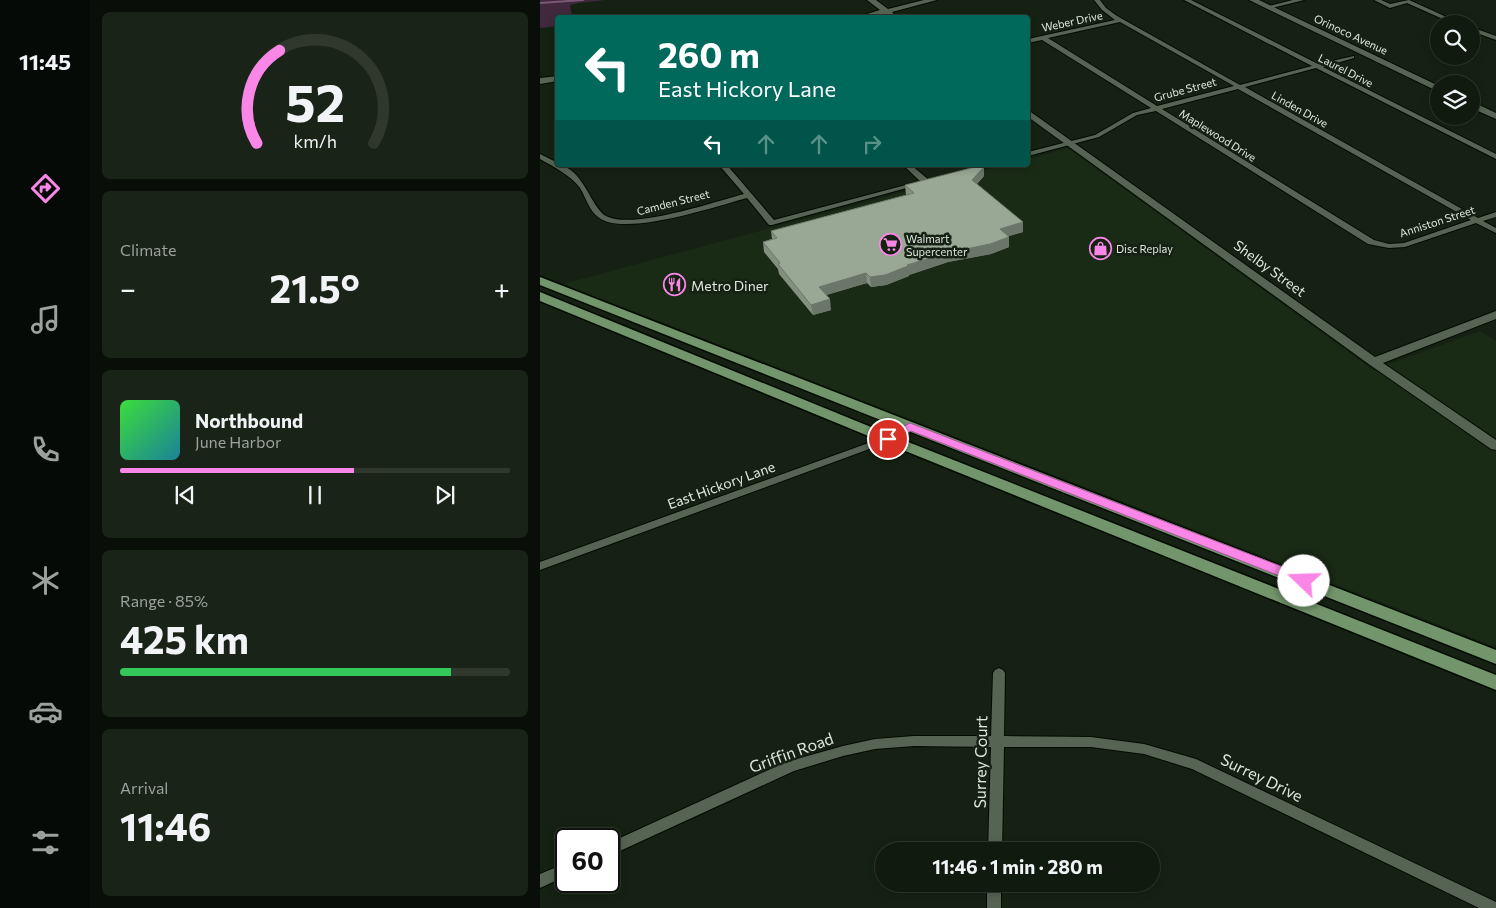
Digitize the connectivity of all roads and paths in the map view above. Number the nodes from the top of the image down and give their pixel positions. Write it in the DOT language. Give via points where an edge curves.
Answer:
graph roads {
  1 [pos="871,0"];
  2 [pos="933,0"];
  3 [pos="1097,0"];
  4 [pos="1187,0"];
  5 [pos="1253,0"];
  6 [pos="1301,0"];
  7 [pos="1377,0"];
  8 [pos="1268,7"];
  9 [pos="887,12"];
  10 [pos="872,15"];
  11 [pos="891,15"];
  12 [pos="1439,15"];
  13 [pos="1121,20"];
  14 [pos="1480,32"];
  15 [pos="1042,37"];
  16 [pos="1496,38"];
  17 [pos="1030,40"];
  18 [pos="1352,57"];
  19 [pos="1317,67"];
  20 [pos="555,78"];
  21 [pos="540,81"];
  22 [pos="1430,84"];
  23 [pos="1239,86"];
  24 [pos="1156,108"];
  25 [pos="1480,108"];
  26 [pos="1030,114"];
  27 [pos="1496,116"];
  28 [pos="1069,143"];
  29 [pos="1030,153"];
  30 [pos="540,156"];
  31 [pos="1496,158"];
  32 [pos="555,164"];
  33 [pos="560,167"];
  34 [pos="724,167"];
  35 [pos="909,167"];
  36 [pos="980,167"];
  37 [pos="961,172"];
  38 [pos="935,180"];
  39 [pos="926,182"];
  40 [pos="748,195"];
  41 [pos="1496,214"];
  42 [pos="1477,220"];
  43 [pos="1496,231"];
  44 [pos="1384,246"];
  45 [pos="540,280"];
  46 [pos="540,296"];
  47 [pos="1496,315"];
  48 [pos="1374,362"];
  49 [pos="910,426"];
  50 [pos="888,439"];
  51 [pos="1496,446"];
  52 [pos="540,566"];
  53 [pos="1496,657"];
  54 [pos="999,673"];
  55 [pos="1496,683"];
  56 [pos="998,742"];
  57 [pos="995,842"];
  58 [pos="620,845"];
  59 [pos="555,874"];
  60 [pos="540,881"];
  61 [pos="994,892"];
  62 [pos="994,908"];
  63 [pos="1494,908"];
  1 -- 9 [label="street"];
  2 -- 9 [label="street"];
  3 -- 13 [label="street, Linden Drive"];
  4 -- 19 [label="street, Laurel Drive"];
  5 -- 8 [label="street, Orinoco Avenue"];
  6 -- 8 [label="street"];
  7 -- 12 [label="street" via="1390,6 1407,1"];
  8 -- 22 [label="street, Orinoco Avenue"];
  9 -- 10 [label="street"];
  9 -- 11 [label="street"];
  13 -- 15 [label="street, Weber Drive"];
  13 -- 23 [label="street, Linden Drive"];
  14 -- 16 [label="street"];
  15 -- 17 [label="street, Weber Drive"];
  15 -- 24 [label="street, Maplewood Drive"];
  18 -- 19 [label="street, Grube Street"];
  19 -- 23 [label="street, Grube Street"];
  19 -- 31 [label="street, Laurel Drive"];
  20 -- 21 [label="street"];
  23 -- 24 [label="street, Grube Street"];
  23 -- 42 [label="street, Linden Drive"];
  24 -- 28 [label="street, Grube Street" via="1128,116 1097,136"];
  24 -- 44 [label="street, Maplewood Drive" via="1366,240"];
  25 -- 27 [label="street"];
  26 -- 28 [label="street, Shelby Street"];
  28 -- 29 [label="street, Grube Street"];
  28 -- 48 [label="street, Shelby Street"];
  30 -- 32 [label="street, Camden Street"];
  33 -- 40 [label="street, Camden Street" via="573,178 601,216 616,222 644,222"];
  34 -- 40 [label="street"];
  35 -- 39 [label="street"];
  36 -- 37 [label="street"];
  38 -- 39 [label="street"];
  39 -- 40 [label="street" via="772,223"];
  41 -- 42 [label="street, Anniston Street"];
  42 -- 43 [label="street, Linden Drive"];
  42 -- 44 [label="street, Anniston Street" via="1405,245"];
  45 -- 49 [label="main road"];
  46 -- 50 [label="main road"];
  47 -- 48 [label="street"];
  48 -- 51 [label="street, Shelby Street"];
  49 -- 50 [label="street, East Hickory Lane"];
  49 -- 53 [label="main road"];
  50 -- 52 [label="street, East Hickory Lane"];
  50 -- 55 [label="main road"];
  54 -- 56 [label="street, Surrey Court"];
  56 -- 57 [label="street, Surrey Court"];
  56 -- 58 [label="street, Griffin Road" via="907,742 842,750 791,766"];
  56 -- 63 [label="street, Surrey Drive" via="1105,743 1176,758 1208,770"];
  59 -- 60 [label="street"];
  61 -- 62 [label="street"];
}
